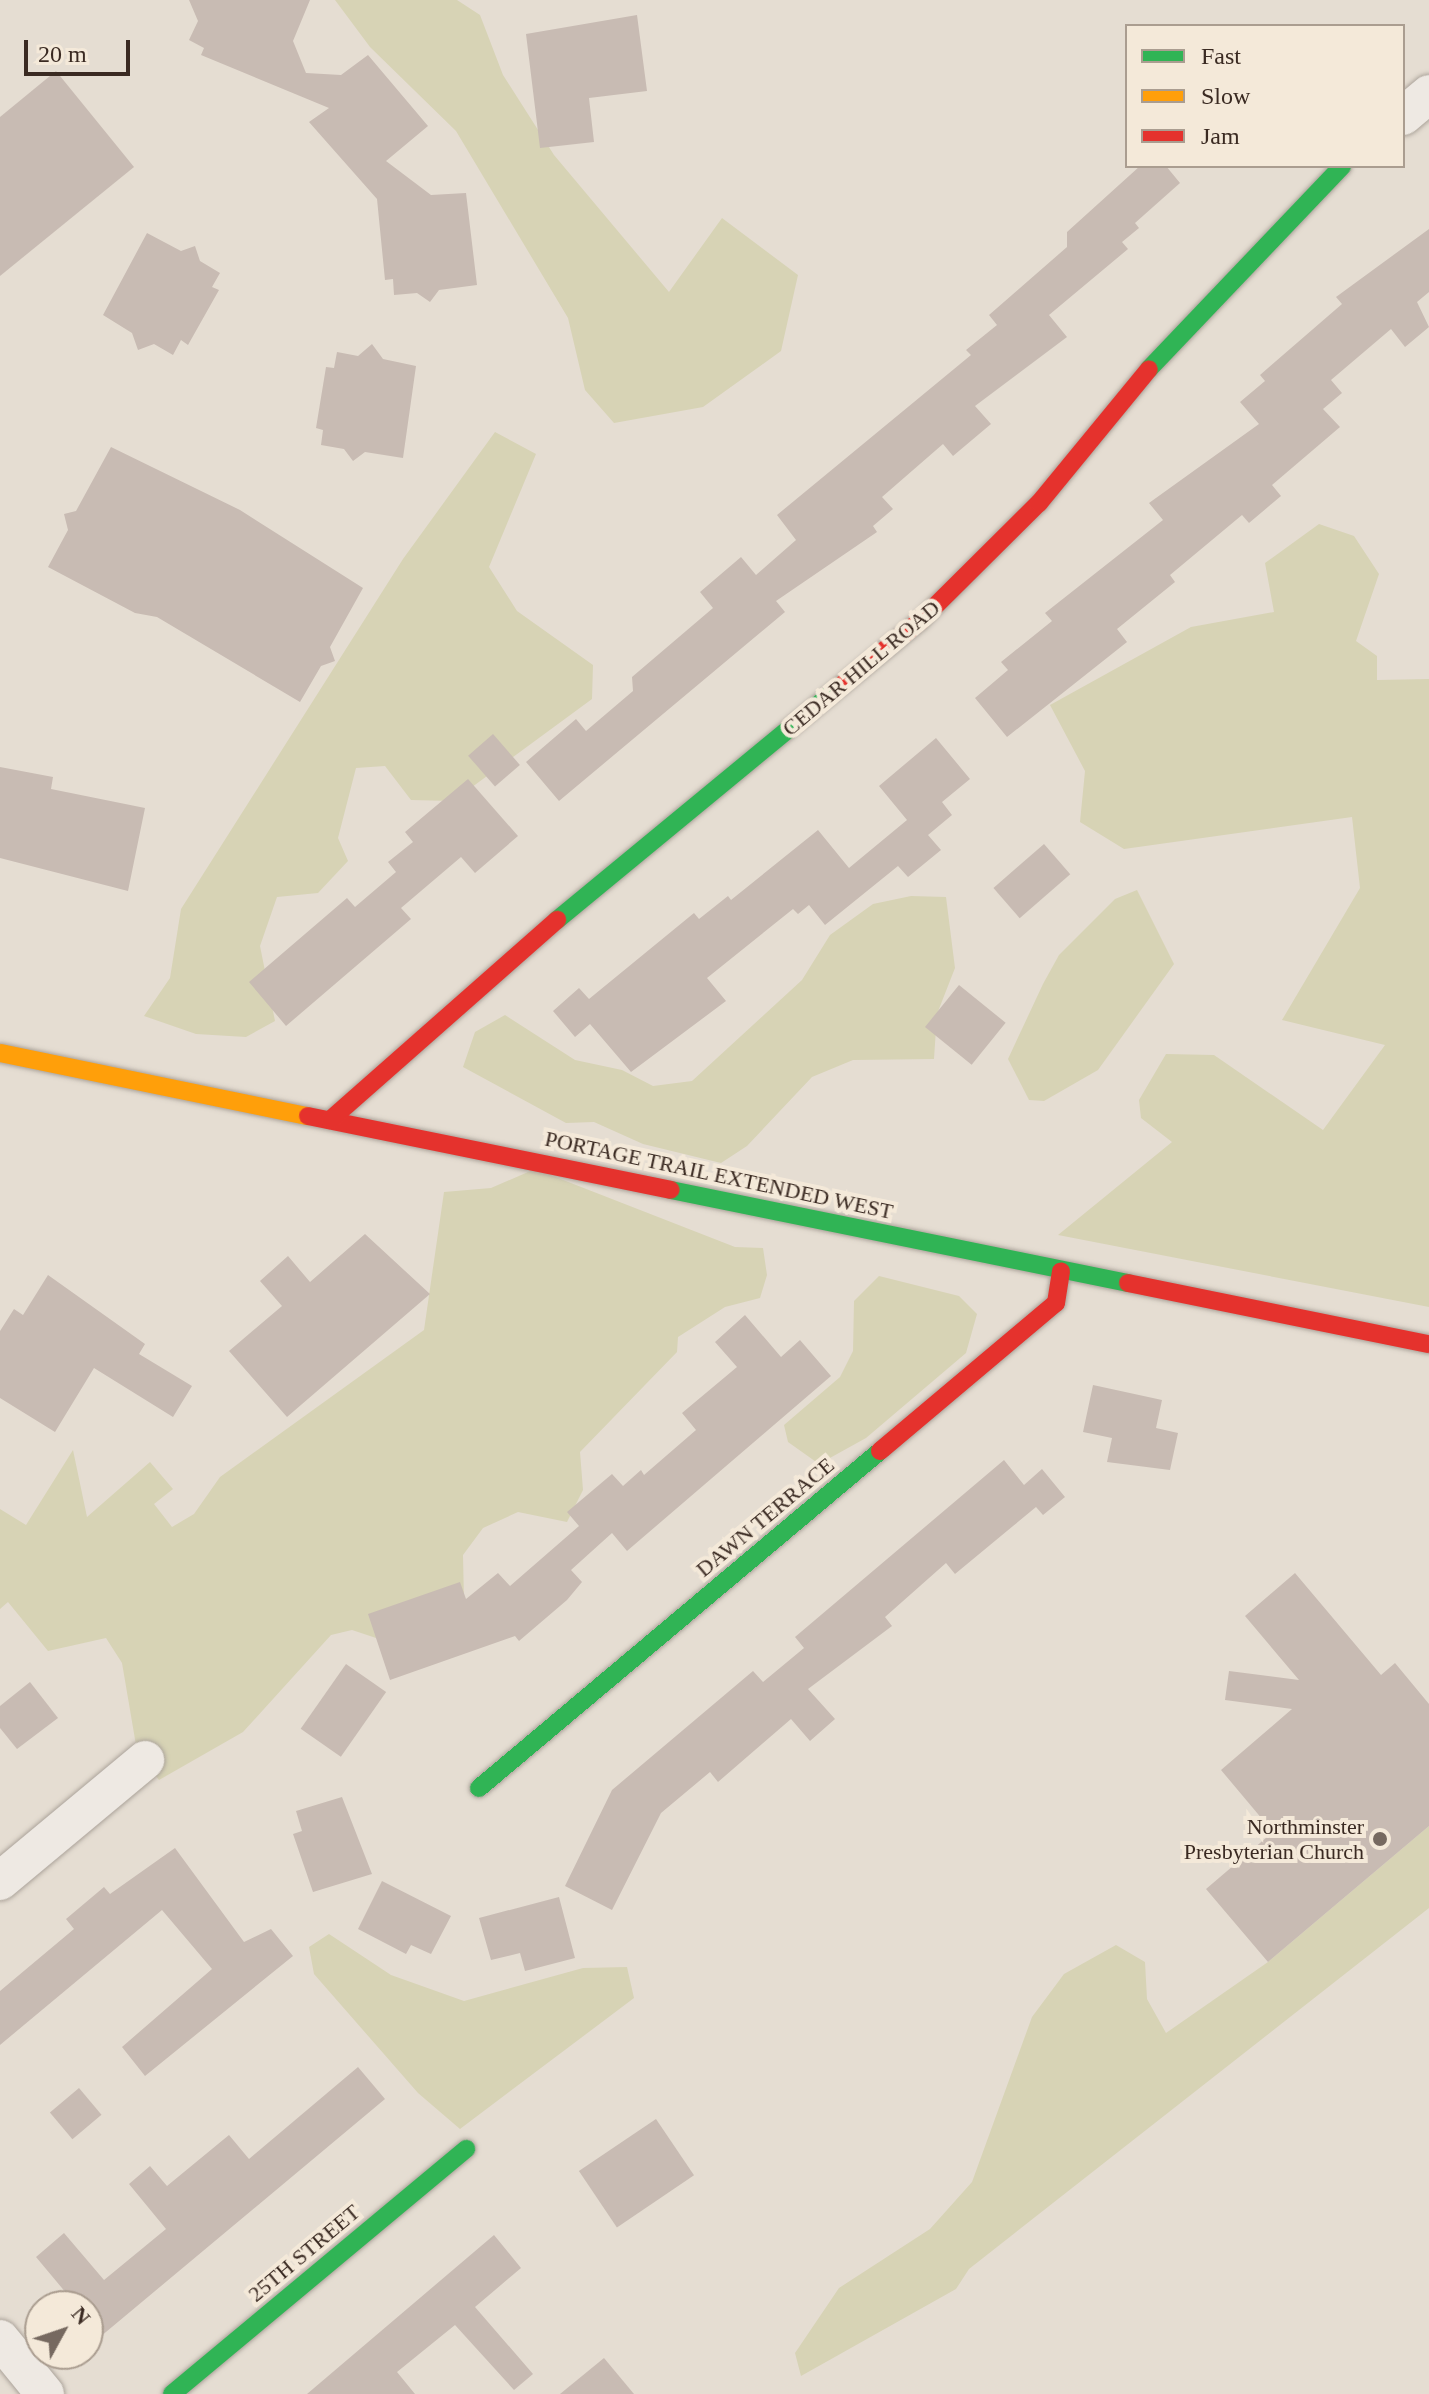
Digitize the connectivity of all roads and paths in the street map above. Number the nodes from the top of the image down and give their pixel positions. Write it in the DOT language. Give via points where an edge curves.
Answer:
graph roads {
  1 [pos="1429,94"];
  2 [pos="1405,114"];
  3 [pos="1340,168"];
  4 [pos="0,1053"];
  5 [pos="330,1120"];
  6 [pos="1061,1271"];
  7 [pos="1429,1344"];
  8 [pos="145,1760"];
  9 [pos="479,1788"];
  10 [pos="0,1881"];
  11 [pos="466,2149"];
  12 [pos="0,2339"];
  13 [pos="45,2394"];
  14 [pos="172,2394"];
  1 -- 2 [label="street"];
  3 -- 5 [label="street, CEDAR HILL ROAD" via="1193,316 1039,503 921,620 432,1024"];
  4 -- 5 [label="street, PORTAGE TRAIL EXTENDED WEST"];
  5 -- 6 [label="street, PORTAGE TRAIL EXTENDED WEST"];
  6 -- 7 [label="street, PORTAGE TRAIL EXTENDED WEST"];
  6 -- 9 [label="street, DAWN TERRACE" via="1056,1303"];
  8 -- 10 [label="street"];
  11 -- 14 [label="street, 25TH STREET"];
  12 -- 13 [label="street"];
}
